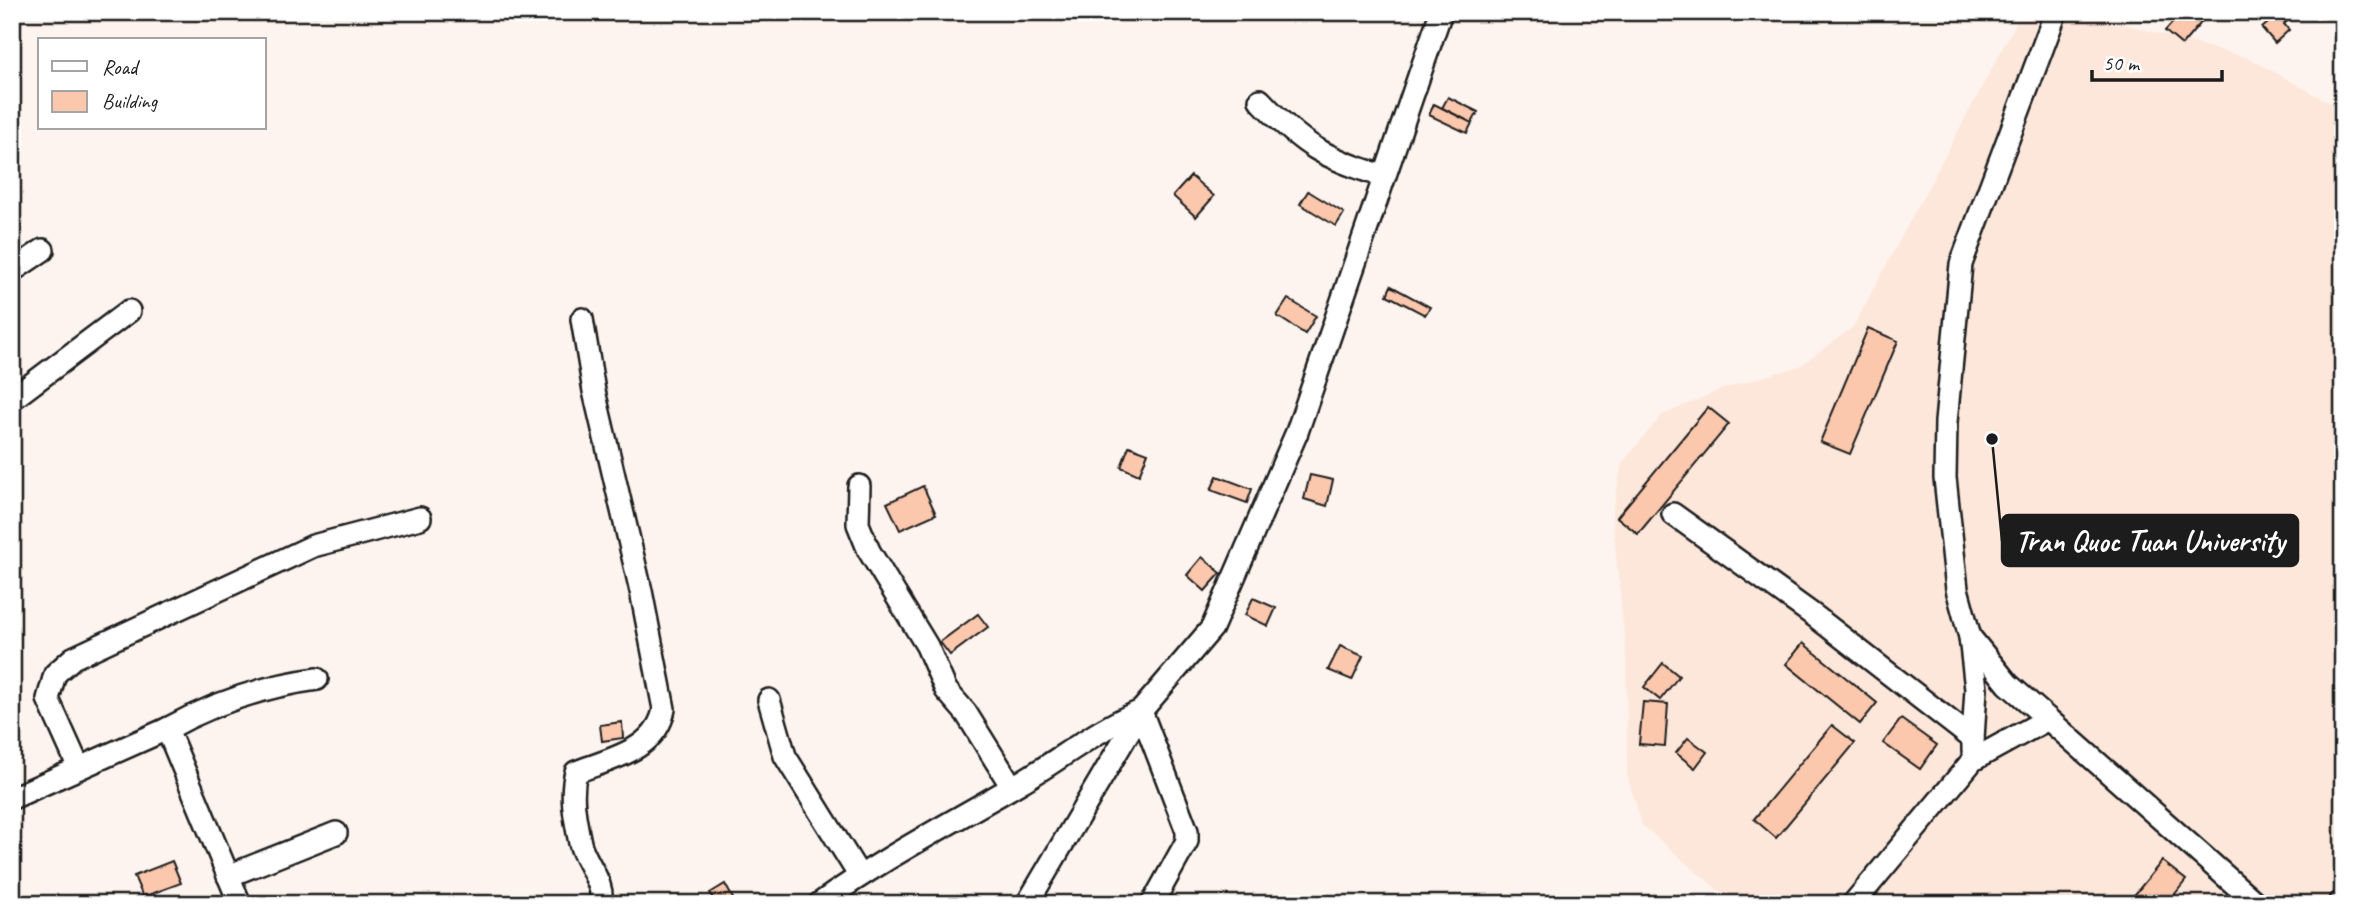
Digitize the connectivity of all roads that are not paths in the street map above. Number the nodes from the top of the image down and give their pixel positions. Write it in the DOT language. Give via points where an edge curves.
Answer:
graph roads {
  1 [pos="1441,12"];
  2 [pos="2056,12"];
  3 [pos="1260,100"];
  4 [pos="1383,176"];
  5 [pos="43,250"];
  6 [pos="12,271"];
  7 [pos="129,312"];
  8 [pos="582,319"];
  9 [pos="12,399"];
  10 [pos="859,486"];
  11 [pos="1674,514"];
  12 [pos="420,518"];
  13 [pos="1970,637"];
  14 [pos="317,679"];
  15 [pos="769,701"];
  16 [pos="1141,711"];
  17 [pos="2048,719"];
  18 [pos="167,729"];
  19 [pos="1973,750"];
  20 [pos="79,768"];
  21 [pos="1012,787"];
  22 [pos="12,798"];
  23 [pos="336,834"];
  24 [pos="859,875"];
  25 [pos="228,876"];
  26 [pos="240,904"];
  27 [pos="600,904"];
  28 [pos="819,904"];
  29 [pos="1027,904"];
  30 [pos="1152,904"];
  31 [pos="1853,904"];
  32 [pos="2257,904"];
  1 -- 4 [label="street"];
  2 -- 13 [label="street" via="1961,264 1945,478 1957,589"];
  3 -- 4 [label="street" via="1318,152"];
  4 -- 16 [label="street" via="1297,432 1212,628"];
  5 -- 6 [label="street"];
  7 -- 9 [label="street"];
  8 -- 27 [label="street" via="664,709 661,725 643,743 576,772 572,787 575,815 587,864 601,889"];
  10 -- 21 [label="street" via="858,524 869,551 927,646 946,690 966,713"];
  11 -- 19 [label="street" via="1816,617"];
  12 -- 20 [label="street" via="313,546 73,658 55,674 48,699"];
  13 -- 17 [label="street" via="2008,684"];
  13 -- 19 [label="street" via="1976,689"];
  14 -- 18 [label="street" via="247,695"];
  15 -- 24 [label="street" via="785,756"];
  16 -- 21 [label="street" via="1110,724"];
  16 -- 29 [label="street"];
  16 -- 30 [label="street" via="1188,831 1187,841"];
  17 -- 19 [label="street"];
  17 -- 32 [label="street"];
  18 -- 20 [label="street"];
  18 -- 25 [label="street"];
  19 -- 31 [label="street"];
  20 -- 22 [label="street"];
  21 -- 24 [label="street"];
  23 -- 25 [label="street"];
  24 -- 28 [label="street"];
  25 -- 26 [label="street"];
}
